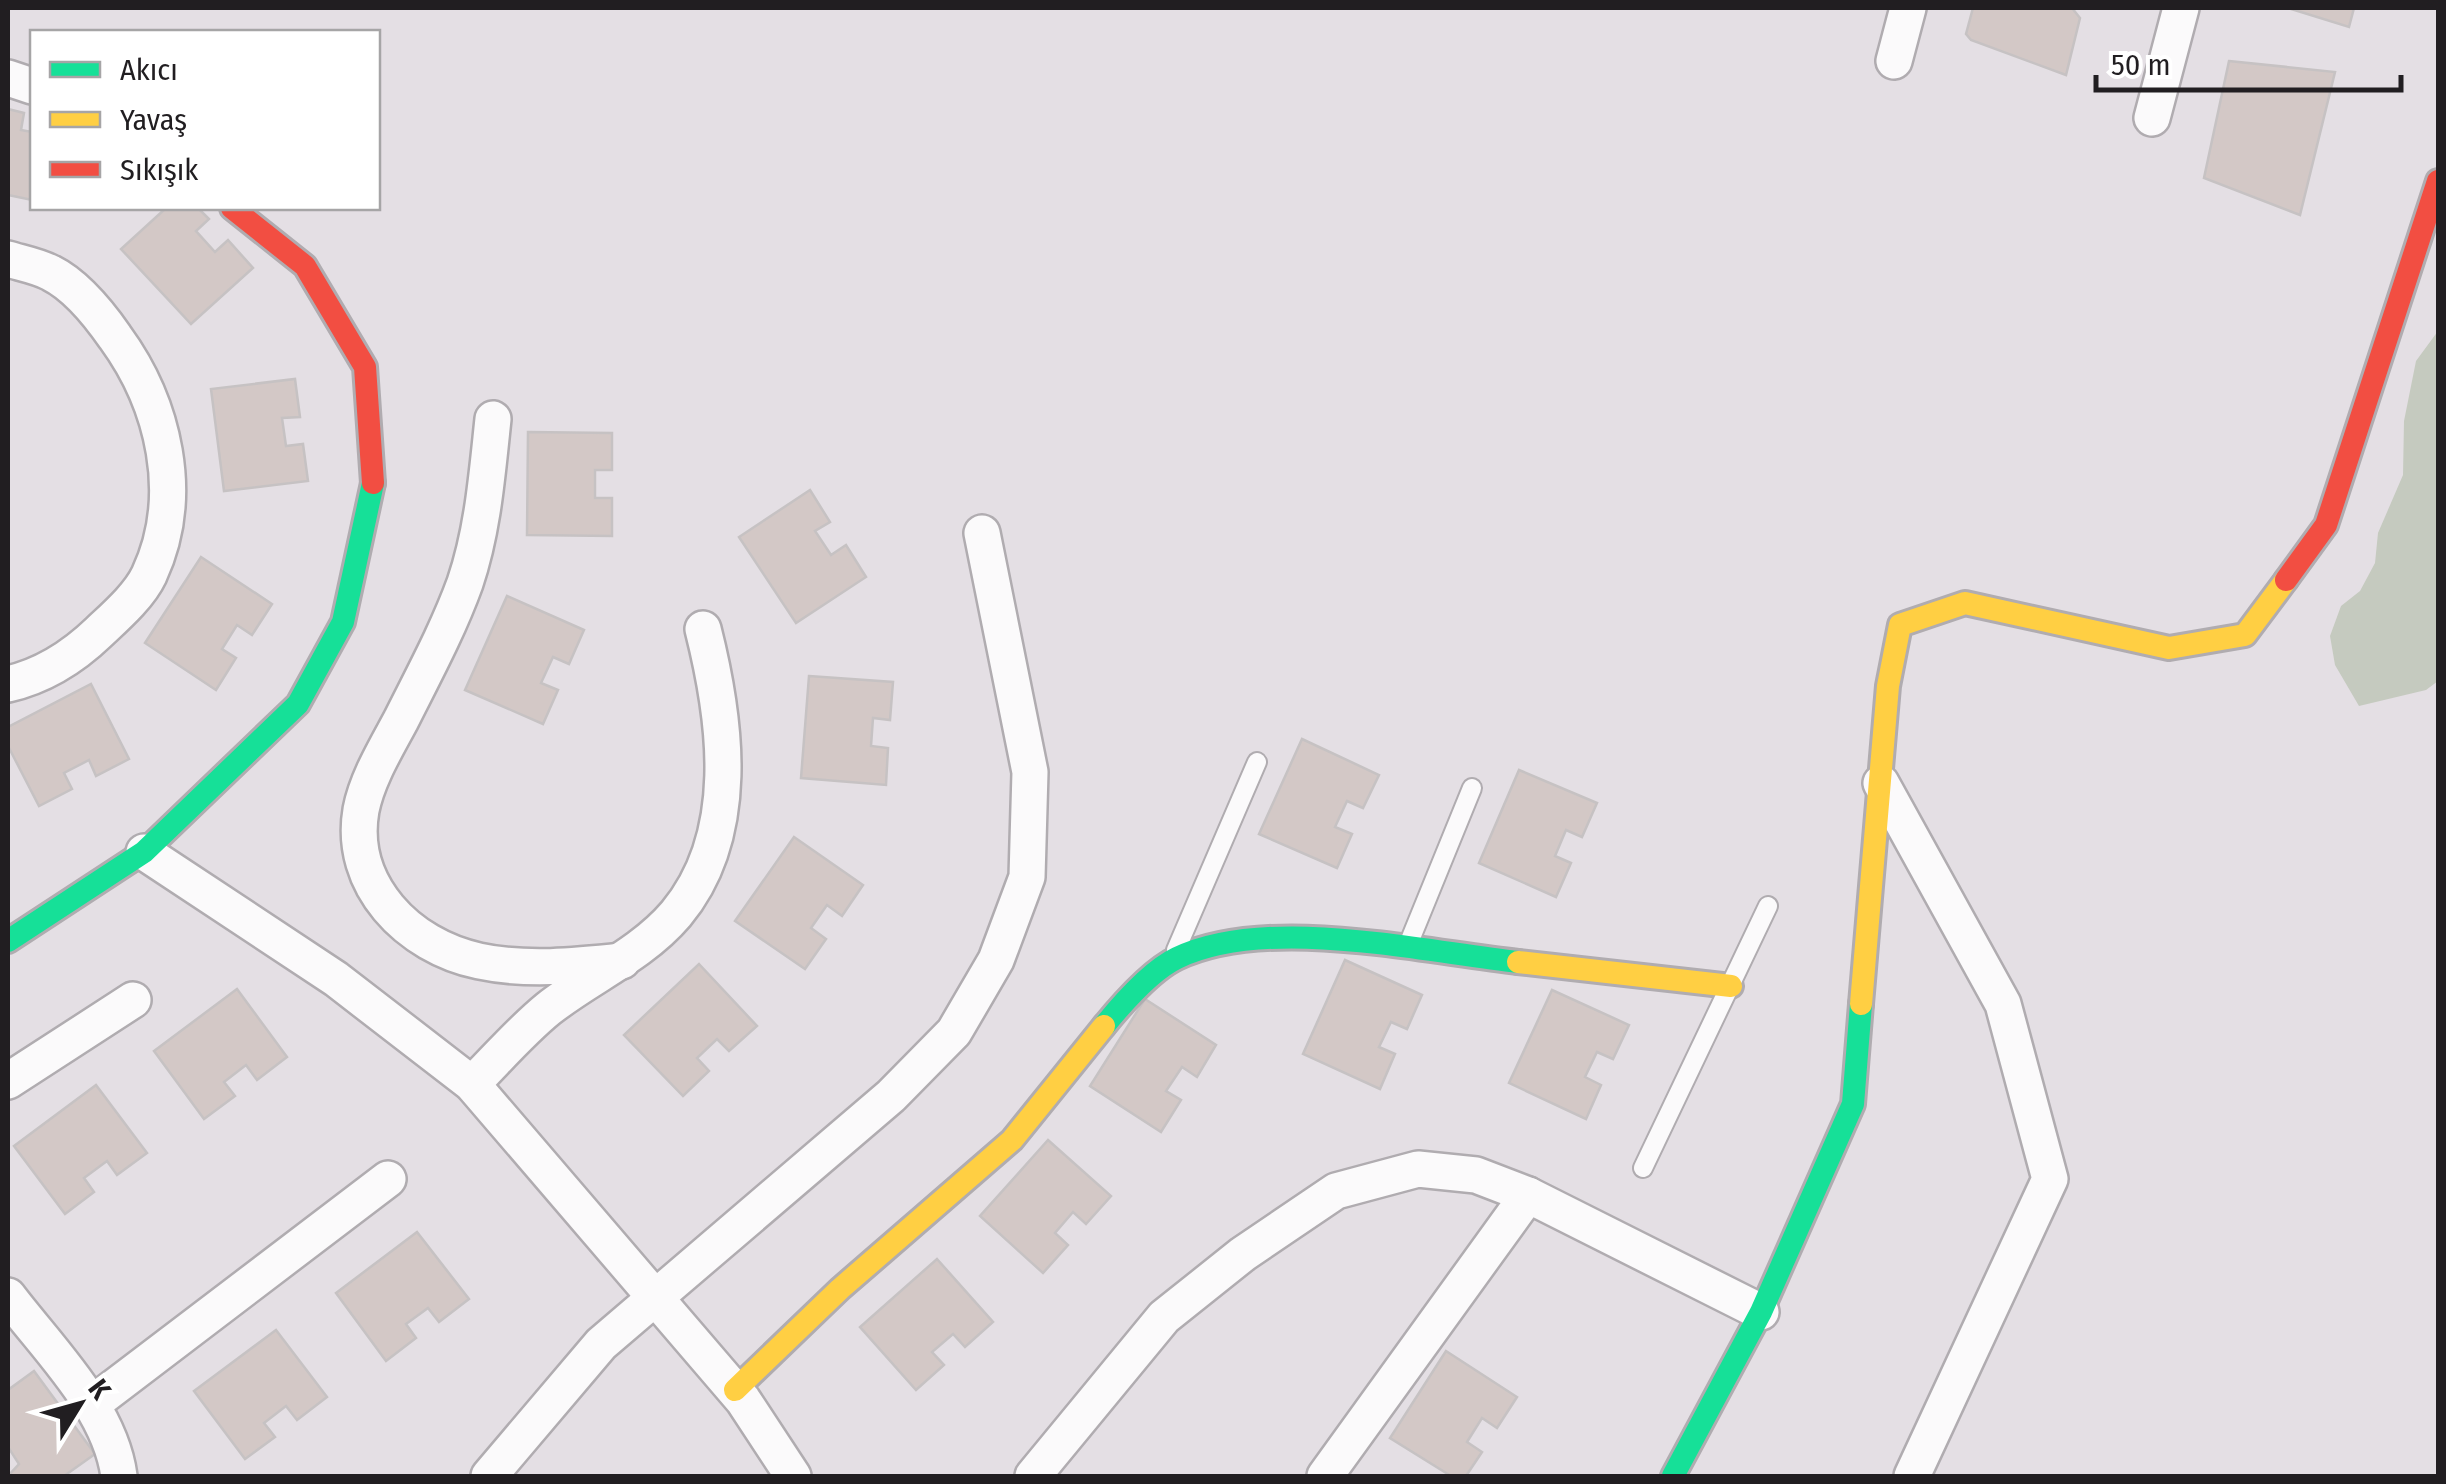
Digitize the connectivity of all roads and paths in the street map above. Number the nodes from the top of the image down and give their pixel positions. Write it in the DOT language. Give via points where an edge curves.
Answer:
graph roads {
  1 [pos="1908,8"];
  2 [pos="2181,8"];
  3 [pos="1894,62"];
  4 [pos="2152,118"];
  5 [pos="2438,181"];
  6 [pos="234,210"];
  7 [pos="8,259"];
  8 [pos="493,419"];
  9 [pos="982,533"];
  10 [pos="703,629"];
  11 [pos="8,684"];
  12 [pos="1257,762"];
  13 [pos="1881,783"];
  14 [pos="1472,788"];
  15 [pos="144,852"];
  16 [pos="1768,906"];
  17 [pos="8,940"];
  18 [pos="1406,953"];
  19 [pos="1172,960"];
  20 [pos="622,961"];
  21 [pos="1730,986"];
  22 [pos="133,1000"];
  23 [pos="8,1081"];
  24 [pos="472,1084"];
  25 [pos="1643,1168"];
  26 [pos="388,1179"];
  27 [pos="1528,1195"];
  28 [pos="657,1295"];
  29 [pos="8,1296"];
  30 [pos="1761,1312"];
  31 [pos="735,1390"];
  32 [pos="90,1405"];
  33 [pos="120,1476"];
  34 [pos="489,1476"];
  35 [pos="792,1476"];
  36 [pos="1033,1476"];
  37 [pos="1325,1476"];
  38 [pos="1673,1476"];
  39 [pos="1912,1476"];
  1 -- 3 [label="street"];
  2 -- 4 [label="street"];
  5 -- 13 [label="street" via="2326,525 2245,635 2169,648 1965,603 1900,625"];
  6 -- 15 [label="street" via="304,266 364,367 374,471 343,622 298,704"];
  7 -- 11 [label="street" via="53,273 96,310 137,367 156,416 170,490 148,576 119,613 81,649 33,678"];
  8 -- 20 [label="street" via="480,534 378,764 358,843 372,887 396,920 432,943 478,961 570,967"];
  9 -- 28 [label="street" via="1030,772 1027,878 996,960 954,1032 891,1096"];
  10 -- 20 [label="street" via="725,732 716,823 704,870 676,914"];
  12 -- 19 [label="lane"];
  13 -- 30 [label="street" via="1853,1104"];
  13 -- 39 [label="street" via="2003,1004 2050,1179"];
  14 -- 18 [label="lane"];
  15 -- 17 [label="street"];
  15 -- 24 [label="street" via="336,979"];
  16 -- 21 [label="lane"];
  18 -- 19 [label="street" via="1282,936 1220,941"];
  18 -- 21 [label="street"];
  19 -- 31 [label="street" via="1110,1020 1012,1140 840,1288"];
  20 -- 24 [label="street" via="548,1009"];
  21 -- 25 [label="lane"];
  22 -- 23 [label="street"];
  24 -- 28 [label="street"];
  26 -- 32 [label="street"];
  27 -- 30 [label="street"];
  27 -- 36 [label="street" via="1476,1175 1418,1169 1336,1191 1164,1316"];
  27 -- 37 [label="street"];
  28 -- 31 [label="street"];
  28 -- 34 [label="street" via="601,1344"];
  29 -- 32 [label="street"];
  30 -- 38 [label="street"];
  31 -- 35 [label="street"];
  32 -- 33 [label="street"];
}
